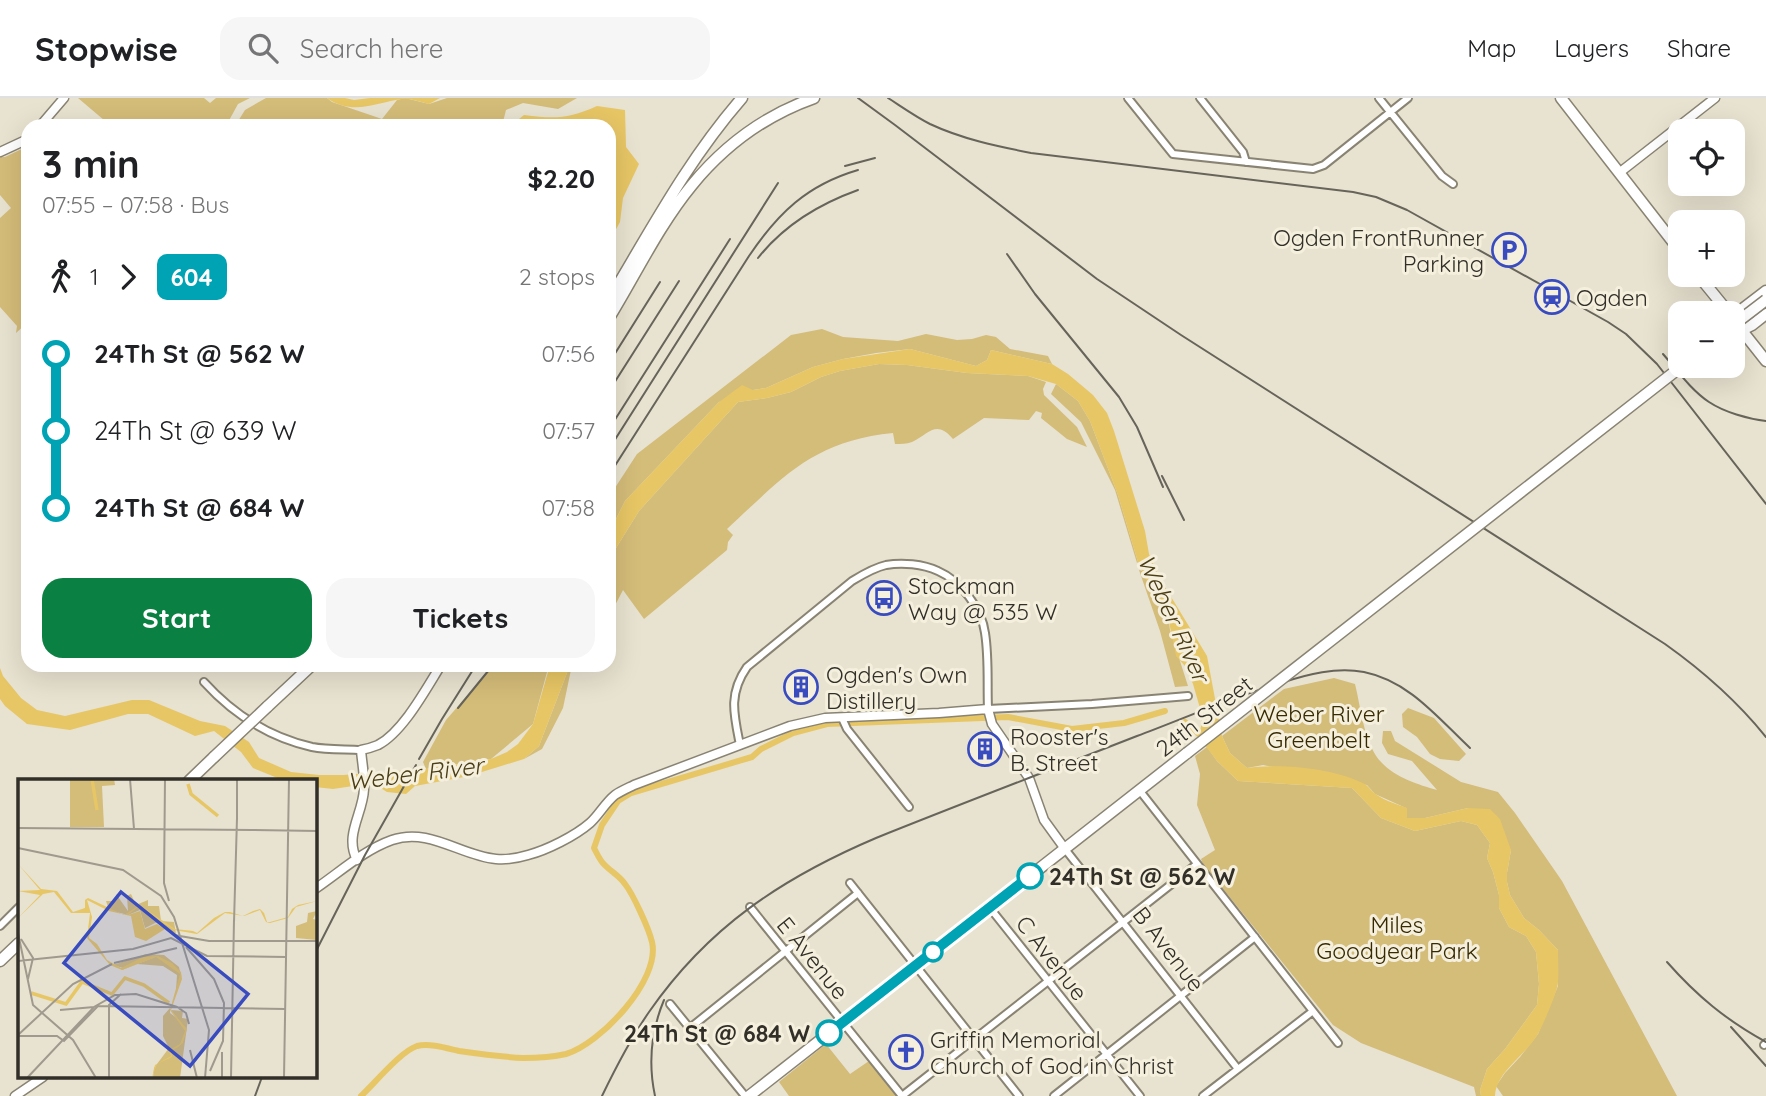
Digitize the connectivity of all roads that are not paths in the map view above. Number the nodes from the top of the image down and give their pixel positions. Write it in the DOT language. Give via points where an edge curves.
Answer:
graph roads {
  1 [pos="64,98"];
  2 [pos="742,98"];
  3 [pos="814,98"];
  4 [pos="1128,98"];
  5 [pos="1200,98"];
  6 [pos="1379,98"];
  7 [pos="1408,98"];
  8 [pos="1561,98"];
  9 [pos="1715,98"];
  10 [pos="1390,112"];
  11 [pos="46,119"];
  12 [pos="21,142"];
  13 [pos="0,152"];
  14 [pos="1246,162"];
  15 [pos="1619,173"];
  16 [pos="1453,184"];
  17 [pos="1668,236"];
  18 [pos="1707,287"];
  19 [pos="616,288"];
  20 [pos="1766,291"];
  21 [pos="1766,300"];
  22 [pos="1719,301"];
  23 [pos="616,307"];
  24 [pos="1745,308"];
  25 [pos="1766,314"];
  26 [pos="1745,320"];
  27 [pos="1745,326"];
  28 [pos="1745,337"];
  29 [pos="1766,361"];
  30 [pos="1668,377"];
  31 [pos="304,672"];
  32 [pos="437,672"];
  33 [pos="204,682"];
  34 [pos="1188,696"];
  35 [pos="989,716"];
  36 [pos="842,718"];
  37 [pos="740,745"];
  38 [pos="361,750"];
  39 [pos="191,779"];
  40 [pos="1140,790"];
  41 [pos="909,807"];
  42 [pos="1065,849"];
  43 [pos="357,860"];
  44 [pos="1197,864"];
  45 [pos="850,883"];
  46 [pos="317,888"];
  47 [pos="858,893"];
  48 [pos="750,907"];
  49 [pos="18,908"];
  50 [pos="990,908"];
  51 [pos="1123,922"];
  52 [pos="0,926"];
  53 [pos="1255,937"];
  54 [pos="18,944"];
  55 [pos="786,951"];
  56 [pos="0,961"];
  57 [pos="916,965"];
  58 [pos="1048,981"];
  59 [pos="1181,996"];
  60 [pos="670,1004"];
  61 [pos="1313,1011"];
  62 [pos="843,1022"];
  63 [pos="690,1028"];
  64 [pos="974,1039"];
  65 [pos="1338,1044"];
  66 [pos="1106,1055"];
  67 [pos="1238,1069"];
  68 [pos="40,1079"];
  69 [pos="15,1096"];
  70 [pos="747,1096"];
  71 [pos="902,1096"];
  72 [pos="1020,1096"];
  73 [pos="1054,1096"];
  74 [pos="1140,1096"];
  75 [pos="1203,1096"];
  1 -- 11 [label="street"];
  2 -- 19 [label="main road" via="701,148"];
  3 -- 23 [label="main road" via="764,122 700,176"];
  4 -- 14 [label="street" via="1173,154"];
  5 -- 14 [label="street"];
  6 -- 10 [label="street"];
  7 -- 10 [label="street"];
  8 -- 15 [label="main road"];
  9 -- 15 [label="street"];
  10 -- 14 [label="street" via="1313,169"];
  10 -- 16 [label="street" via="1442,177"];
  12 -- 13 [label="street"];
  15 -- 17 [label="main road"];
  18 -- 22 [label="main road"];
  20 -- 24 [label="main road"];
  21 -- 26 [label="main road, bridge"];
  25 -- 27 [label="main road"];
  28 -- 29 [label="main road"];
  30 -- 40 [label="main road, 24th Street, bridge"];
  31 -- 39 [label="main road, bridge"];
  32 -- 38 [label="street" via="393,734"];
  33 -- 38 [label="street" via="242,717 284,738 314,747"];
  34 -- 35 [label="street"];
  35 -- 36 [label="street" via="939,713"];
  35 -- 37 [label="street" via="985,632 971,600 938,571 898,563 852,581 747,667 739,678 733,705"];
  35 -- 42 [label="street, B Avenue" via="1030,778 1044,820"];
  36 -- 37 [label="street" via="790,726"];
  36 -- 41 [label="street"];
  37 -- 43 [label="street" via="634,785 574,834 530,855 495,859 418,836 394,839"];
  38 -- 43 [label="street" via="364,790 352,841"];
  40 -- 42 [label="main road, 24th Street"];
  40 -- 44 [label="street"];
  42 -- 50 [label="main road, 24th Street"];
  42 -- 51 [label="street, B Avenue"];
  43 -- 46 [label="street"];
  44 -- 51 [label="street"];
  44 -- 53 [label="street"];
  45 -- 47 [label="street"];
  47 -- 55 [label="street"];
  47 -- 57 [label="street"];
  48 -- 55 [label="street, E Avenue"];
  49 -- 52 [label="street"];
  50 -- 57 [label="main road, 24th Street"];
  50 -- 58 [label="street, C Avenue"];
  51 -- 58 [label="street"];
  51 -- 59 [label="street, B Avenue"];
  53 -- 59 [label="street"];
  53 -- 61 [label="street"];
  54 -- 56 [label="main road"];
  55 -- 62 [label="street, E Avenue"];
  55 -- 63 [label="street"];
  57 -- 62 [label="main road, 24th Street"];
  57 -- 64 [label="street"];
  58 -- 64 [label="street"];
  58 -- 66 [label="street, C Avenue"];
  59 -- 66 [label="street"];
  59 -- 67 [label="street, B Avenue"];
  60 -- 63 [label="street"];
  61 -- 65 [label="street"];
  61 -- 67 [label="street"];
  62 -- 70 [label="main road, 24th Street"];
  62 -- 71 [label="street, E Avenue"];
  63 -- 70 [label="street"];
  64 -- 71 [label="street"];
  64 -- 72 [label="street"];
  66 -- 73 [label="street"];
  66 -- 74 [label="street, C Avenue"];
  67 -- 75 [label="street"];
  68 -- 69 [label="street"];
}
